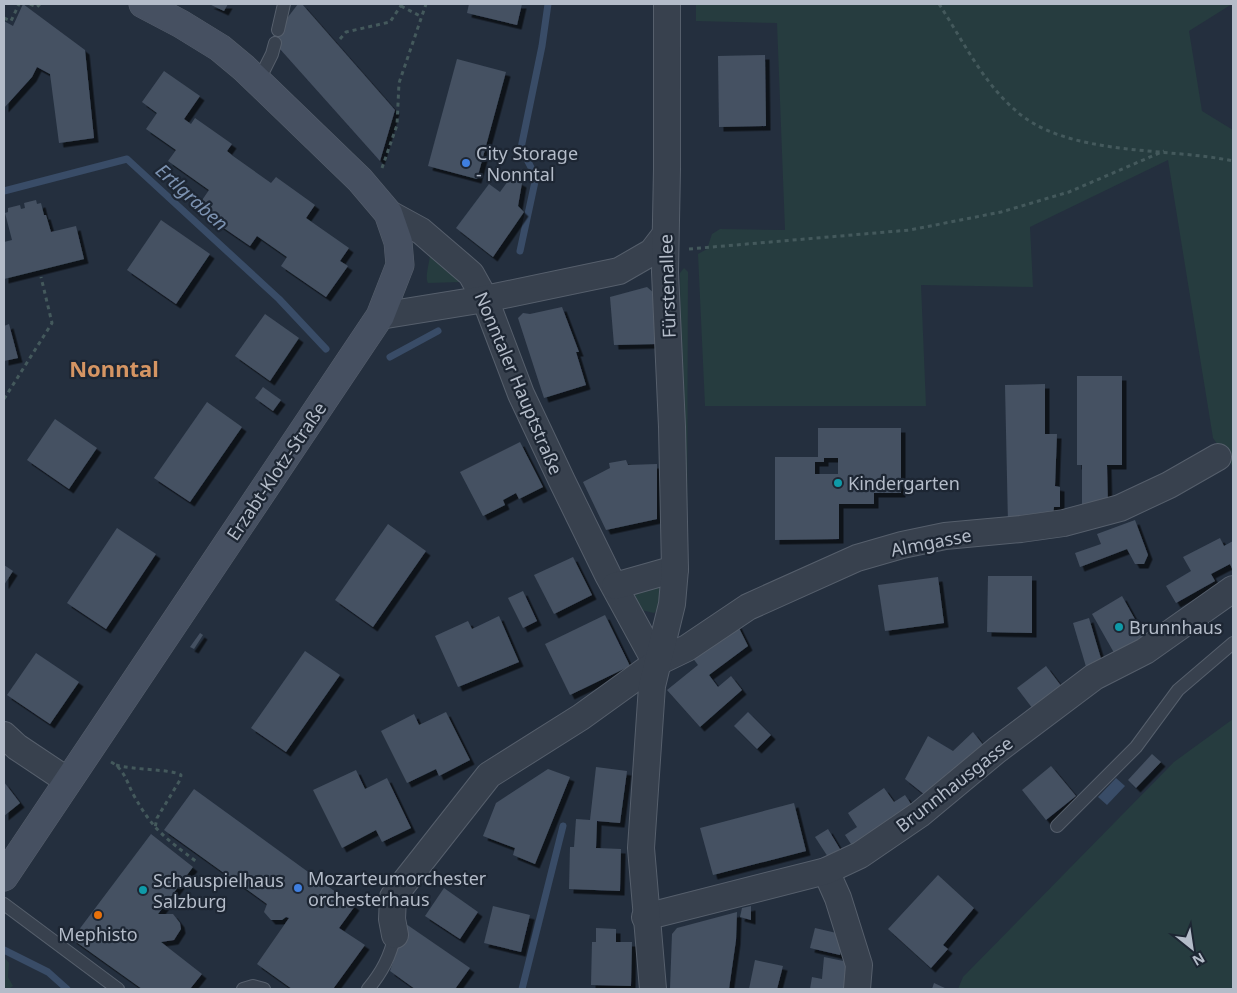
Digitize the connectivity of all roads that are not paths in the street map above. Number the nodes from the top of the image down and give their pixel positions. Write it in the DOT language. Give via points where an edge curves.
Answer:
graph roads {
  1 [pos="143,4"];
  2 [pos="284,4"];
  3 [pos="666,4"];
  4 [pos="278,30"];
  5 [pos="275,43"];
  6 [pos="258,82"];
  7 [pos="388,213"];
  8 [pos="674,240"];
  9 [pos="485,299"];
  10 [pos="380,316"];
  11 [pos="1218,457"];
  12 [pos="675,569"];
  13 [pos="614,586"];
  14 [pos="1233,589"];
  15 [pos="1233,643"];
  16 [pos="656,662"];
  17 [pos="4,735"];
  18 [pos="68,781"];
  19 [pos="1057,826"];
  20 [pos="826,871"];
  21 [pos="4,877"];
  22 [pos="4,904"];
  23 [pos="645,917"];
  24 [pos="395,935"];
  25 [pos="118,989"];
  26 [pos="243,989"];
  27 [pos="264,989"];
  28 [pos="368,989"];
  29 [pos="653,989"];
  30 [pos="857,989"];
  1 -- 6 [label="main road, Nonntaler Hauptstraße" via="220,48"];
  2 -- 4 [label="lane"];
  3 -- 8 [label="street, Fürstenallee" via="668,169"];
  5 -- 6 [label="lane"];
  6 -- 7 [label="main road, Nonntaler Hauptstraße" via="360,180"];
  7 -- 9 [label="street, Nonntaler Hauptstraße" via="421,231 471,274"];
  7 -- 10 [label="main road, Nonntaler Hauptstraße" via="398,242 400,265"];
  8 -- 9 [label="street" via="619,271"];
  8 -- 12 [label="street, Fürstenallee" via="672,427"];
  9 -- 10 [label="street"];
  9 -- 13 [label="street, Nonntaler Hauptstraße" via="521,394"];
  10 -- 18 [label="main road, Erzabt-Klotz-Straße"];
  11 -- 16 [label="street, Almgasse" via="1144,498 1094,516 1022,529 945,536 857,558 748,607 687,648"];
  12 -- 13 [label="street"];
  12 -- 16 [label="street, Fürstenallee" via="672,604"];
  13 -- 16 [label="street, Nonntaler Hauptstraße"];
  14 -- 20 [label="street, Brunnhausgasse" via="1146,651 1094,677 997,750 920,814 860,855"];
  15 -- 19 [label="lane" via="1178,690 1136,747"];
  16 -- 23 [label="street" via="651,691 642,848"];
  16 -- 24 [label="street, Almgasse" via="581,717 489,775 393,897"];
  17 -- 18 [label="street"];
  18 -- 21 [label="main road, Erzabt-Klotz-Straße"];
  20 -- 23 [label="street, Brunnhausgasse"];
  20 -- 30 [label="street" via="859,965"];
  22 -- 25 [label="lane"];
  23 -- 29 [label="street"];
  24 -- 28 [label="lane" via="390,956"];
  26 -- 27 [label="lane" via="253,986"];
}
